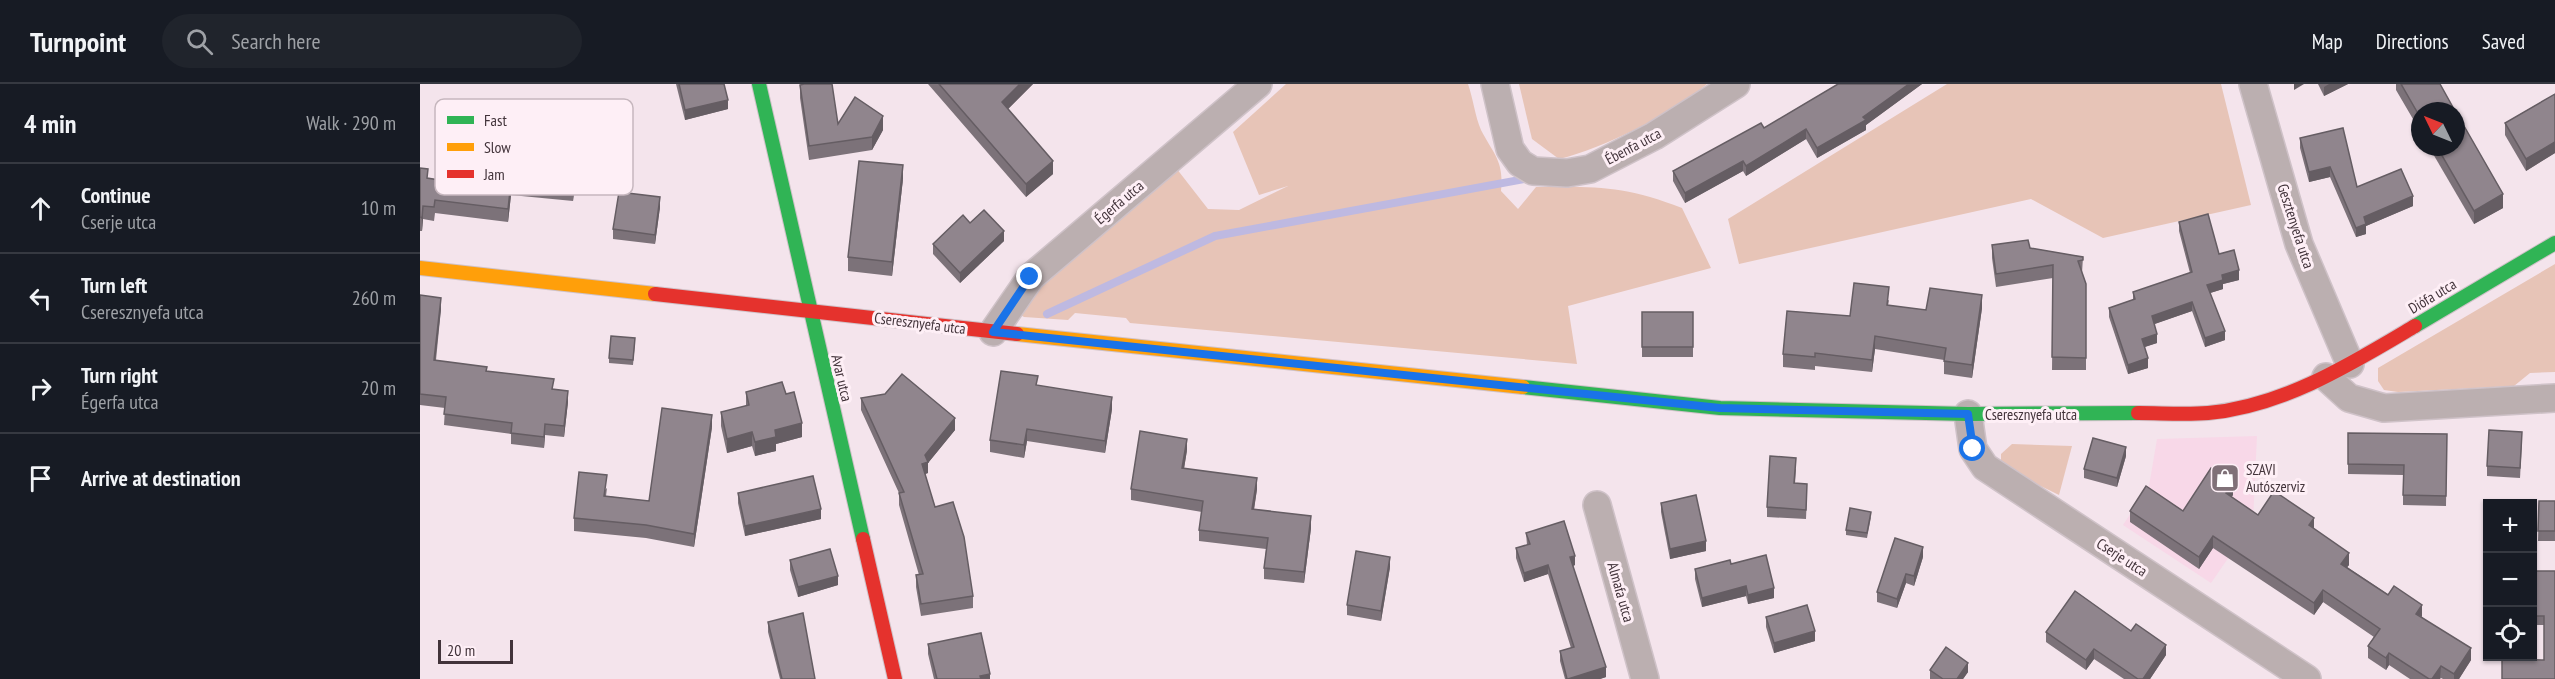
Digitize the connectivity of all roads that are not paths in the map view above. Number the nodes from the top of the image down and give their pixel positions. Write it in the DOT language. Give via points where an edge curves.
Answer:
graph roads {
  1 [pos="759,84"];
  2 [pos="1258,84"];
  3 [pos="1496,84"];
  4 [pos="1736,84"];
  5 [pos="2253,84"];
  6 [pos="2555,243"];
  7 [pos="420,267"];
  8 [pos="810,309"];
  9 [pos="993,332"];
  10 [pos="2350,364"];
  11 [pos="2326,377"];
  12 [pos="2555,398"];
  13 [pos="1968,414"];
  14 [pos="1597,505"];
  15 [pos="895,679"];
  16 [pos="1645,679"];
  17 [pos="2307,679"];
  1 -- 8 [label="street, Avar utca"];
  2 -- 9 [label="street, Égerfa utca" via="1030,277"];
  3 -- 4 [label="street, Ébenfa utca" via="1510,149 1520,163 1533,171 1567,173 1590,169 1654,136"];
  5 -- 10 [label="street, Gesztenyefa utca" via="2299,244"];
  6 -- 10 [label="street, Diófa utca"];
  7 -- 8 [label="street, Cseresznyefa utca"];
  8 -- 9 [label="street, Cseresznyefa utca"];
  8 -- 15 [label="street, Avar utca"];
  9 -- 13 [label="street, Cseresznyefa utca" via="1720,408"];
  10 -- 11 [label="street, Diófa utca"];
  11 -- 12 [label="street" via="2349,398 2384,408"];
  11 -- 13 [label="street, Cseresznyefa utca" via="2281,398 2207,413"];
  13 -- 17 [label="street, Cserje utca" via="1973,449 1985,467"];
  14 -- 16 [label="street, Almafa utca"];
}
